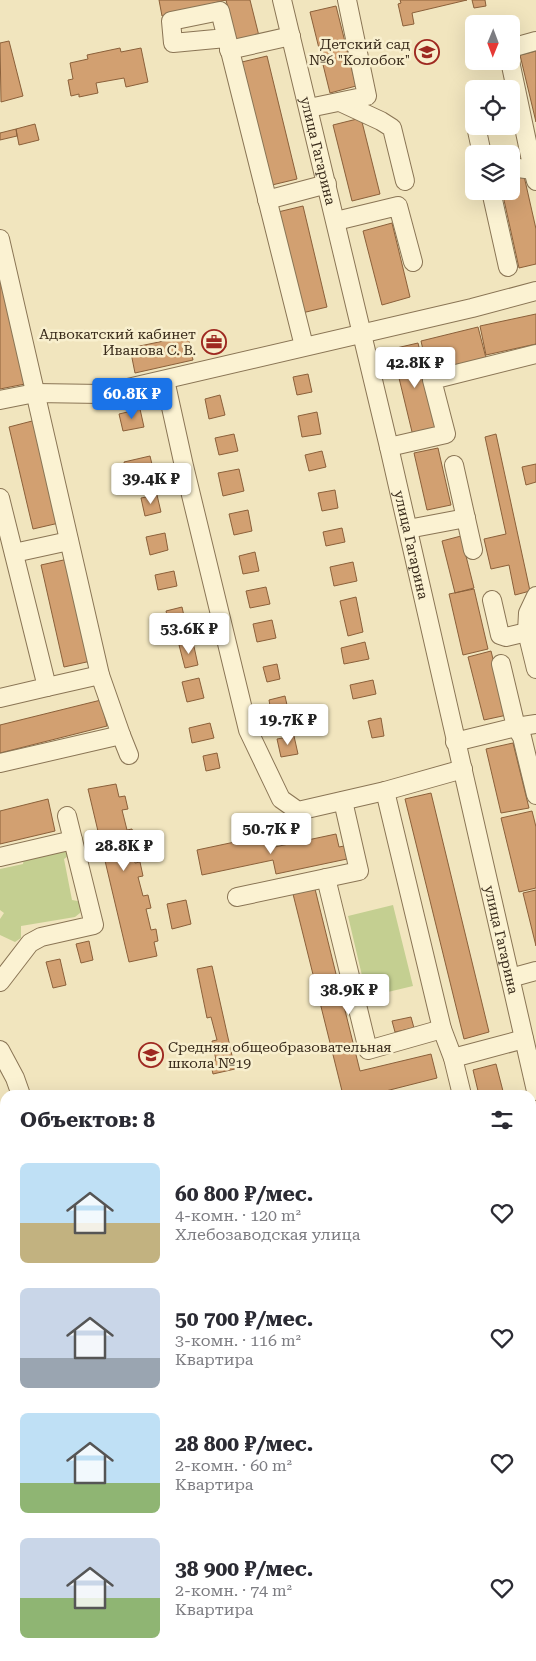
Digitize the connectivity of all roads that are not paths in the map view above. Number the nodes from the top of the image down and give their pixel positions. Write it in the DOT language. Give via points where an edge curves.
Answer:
graph roads {
  1 [pos="282,0"];
  2 [pos="347,0"];
  3 [pos="291,36"];
  4 [pos="536,41"];
  5 [pos="520,45"];
  6 [pos="512,70"];
  7 [pos="340,102"];
  8 [pos="309,108"];
  9 [pos="520,170"];
  10 [pos="535,176"];
  11 [pos="405,181"];
  12 [pos="327,184"];
  13 [pos="267,200"];
  14 [pos="493,200"];
  15 [pos="336,221"];
  16 [pos="0,240"];
  17 [pos="2,262"];
  18 [pos="413,262"];
  19 [pos="508,267"];
  20 [pos="536,291"];
  21 [pos="362,334"];
  22 [pos="304,346"];
  23 [pos="536,354"];
  24 [pos="165,380"];
  25 [pos="34,393"];
  26 [pos="0,400"];
  27 [pos="389,447"];
  28 [pos="454,464"];
  29 [pos="0,498"];
  30 [pos="466,518"];
  31 [pos="408,529"];
  32 [pos="69,541"];
  33 [pos="473,550"];
  34 [pos="14,553"];
  35 [pos="536,596"];
  36 [pos="492,600"];
  37 [pos="527,632"];
  38 [pos="501,664"];
  39 [pos="536,670"];
  40 [pos="100,675"];
  41 [pos="47,687"];
  42 [pos="0,698"];
  43 [pos="536,724"];
  44 [pos="516,727"];
  45 [pos="121,735"];
  46 [pos="455,742"];
  47 [pos="129,754"];
  48 [pos="0,763"];
  49 [pos="462,769"];
  50 [pos="385,791"];
  51 [pos="536,795"];
  52 [pos="343,801"];
  53 [pos="67,816"];
  54 [pos="73,840"];
  55 [pos="0,857"];
  56 [pos="326,878"];
  57 [pos="237,897"];
  58 [pos="536,971"];
  59 [pos="510,978"];
  60 [pos="0,982"];
  61 [pos="442,1029"];
  62 [pos="524,1039"];
  63 [pos="0,1050"];
  64 [pos="453,1058"];
  65 [pos="19,1090"];
  66 [pos="461,1090"];
  67 [pos="536,1090"];
  1 -- 3 [label="street, улица Гагарина"];
  2 -- 7 [label="street" via="367,96"];
  3 -- 8 [label="street, улица Гагарина"];
  3 -- 13 [label="street" via="228,44"];
  4 -- 5 [label="street"];
  6 -- 10 [label="street"];
  7 -- 8 [label="street"];
  7 -- 11 [label="street" via="392,128"];
  8 -- 12 [label="street, улица Гагарина"];
  9 -- 10 [label="street"];
  12 -- 13 [label="street"];
  12 -- 15 [label="street, улица Гагарина"];
  13 -- 22 [label="street"];
  14 -- 19 [label="street"];
  15 -- 18 [label="street" via="398,206"];
  15 -- 21 [label="street, улица Гагарина"];
  16 -- 17 [label="street"];
  17 -- 25 [label="street"];
  20 -- 21 [label="street"];
  21 -- 22 [label="street"];
  21 -- 27 [label="street, улица Гагарина"];
  22 -- 24 [label="street"];
  23 -- 27 [label="street" via="432,380 446,434"];
  24 -- 25 [label="street" via="102,394"];
  24 -- 52 [label="street" via="248,730 281,799 298,811"];
  25 -- 26 [label="street"];
  25 -- 32 [label="street"];
  27 -- 31 [label="street, улица Гагарина"];
  28 -- 30 [label="street"];
  29 -- 34 [label="street"];
  30 -- 31 [label="street"];
  30 -- 33 [label="street"];
  31 -- 46 [label="street, улица Гагарина"];
  32 -- 34 [label="street"];
  32 -- 40 [label="street"];
  34 -- 41 [label="street"];
  35 -- 37 [label="street" via="528,613"];
  36 -- 37 [label="street" via="500,635 506,637"];
  37 -- 39 [label="street"];
  38 -- 44 [label="street"];
  40 -- 41 [label="street"];
  40 -- 45 [label="street"];
  41 -- 42 [label="street"];
  43 -- 44 [label="street"];
  44 -- 46 [label="street"];
  44 -- 51 [label="street" via="522,737"];
  45 -- 47 [label="street"];
  45 -- 48 [label="street"];
  46 -- 49 [label="street, улица Гагарина"];
  49 -- 50 [label="street"];
  49 -- 59 [label="street, улица Гагарина"];
  50 -- 52 [label="street"];
  50 -- 61 [label="street"];
  52 -- 56 [label="street" via="358,871"];
  53 -- 54 [label="street"];
  54 -- 55 [label="street"];
  54 -- 60 [label="street" via="94,925 41,937 30,943"];
  56 -- 57 [label="street"];
  56 -- 61 [label="street" via="368,1050"];
  58 -- 59 [label="street"];
  59 -- 62 [label="street, улица Гагарина"];
  61 -- 64 [label="street"];
  62 -- 64 [label="street"];
  62 -- 67 [label="street, улица Гагарина"];
  63 -- 65 [label="street"];
  64 -- 66 [label="street"];
}
